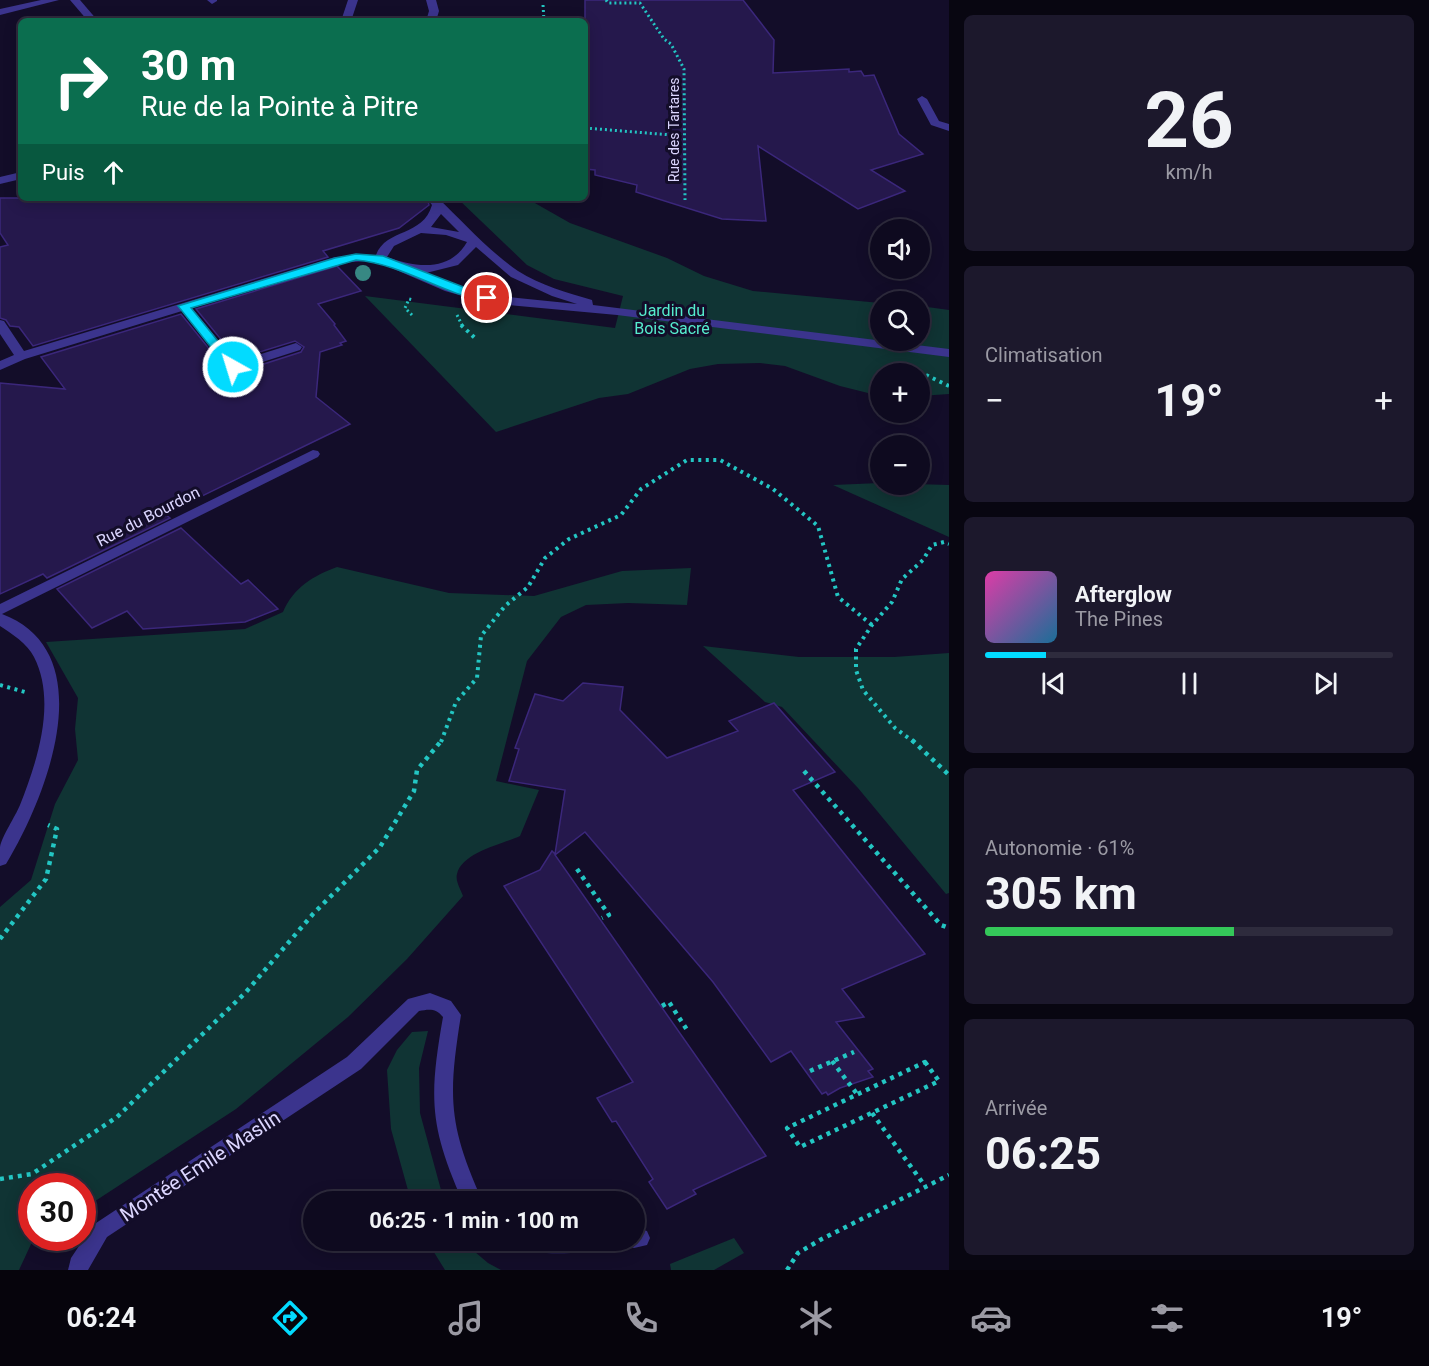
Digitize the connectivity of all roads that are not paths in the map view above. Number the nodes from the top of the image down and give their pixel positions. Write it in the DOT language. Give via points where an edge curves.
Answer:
graph roads {
  1 [pos="54,0"];
  2 [pos="75,0"];
  3 [pos="353,0"];
  4 [pos="431,0"];
  5 [pos="0,12"];
  6 [pos="90,18"];
  7 [pos="347,18"];
  8 [pos="432,18"];
  9 [pos="922,99"];
  10 [pos="949,129"];
  11 [pos="18,176"];
  12 [pos="0,181"];
  13 [pos="435,201"];
  14 [pos="421,230"];
  15 [pos="474,240"];
  16 [pos="380,259"];
  17 [pos="403,267"];
  18 [pos="184,306"];
  19 [pos="617,311"];
  20 [pos="0,324"];
  21 [pos="296,347"];
  22 [pos="949,353"];
  23 [pos="21,356"];
  24 [pos="0,366"];
  25 [pos="313,454"];
  26 [pos="0,610"];
  27 [pos="0,619"];
  28 [pos="0,859"];
  29 [pos="468,1191"];
  30 [pos="78,1270"];
  1 -- 5 [label="street"];
  2 -- 6 [label="street"];
  3 -- 7 [label="street"];
  4 -- 8 [label="street"];
  9 -- 10 [label="street" via="935,123"];
  11 -- 12 [label="street"];
  13 -- 14 [label="street" via="438,213"];
  13 -- 15 [label="street"];
  14 -- 15 [label="street"];
  14 -- 16 [label="street" via="386,247 380,252"];
  15 -- 17 [label="street" via="460,260 449,265 428,270"];
  15 -- 19 [label="street" via="515,274 534,284"];
  16 -- 17 [label="street"];
  16 -- 18 [label="street" via="339,260"];
  17 -- 19 [label="street" via="468,295"];
  18 -- 21 [label="street" via="233,367"];
  18 -- 23 [label="street"];
  19 -- 22 [label="street"];
  20 -- 23 [label="street"];
  23 -- 24 [label="street"];
  25 -- 26 [label="street, Rue du Bourdon"];
  27 -- 28 [label="street" via="24,635 41,655 51,687 51,723 26,813"];
  29 -- 30 [label="street, Montée Emile Maslin" via="453,1154 443,1113 444,1064 452,1015 445,1006 430,1001 414,1004 354,1063 100,1231"];
}
